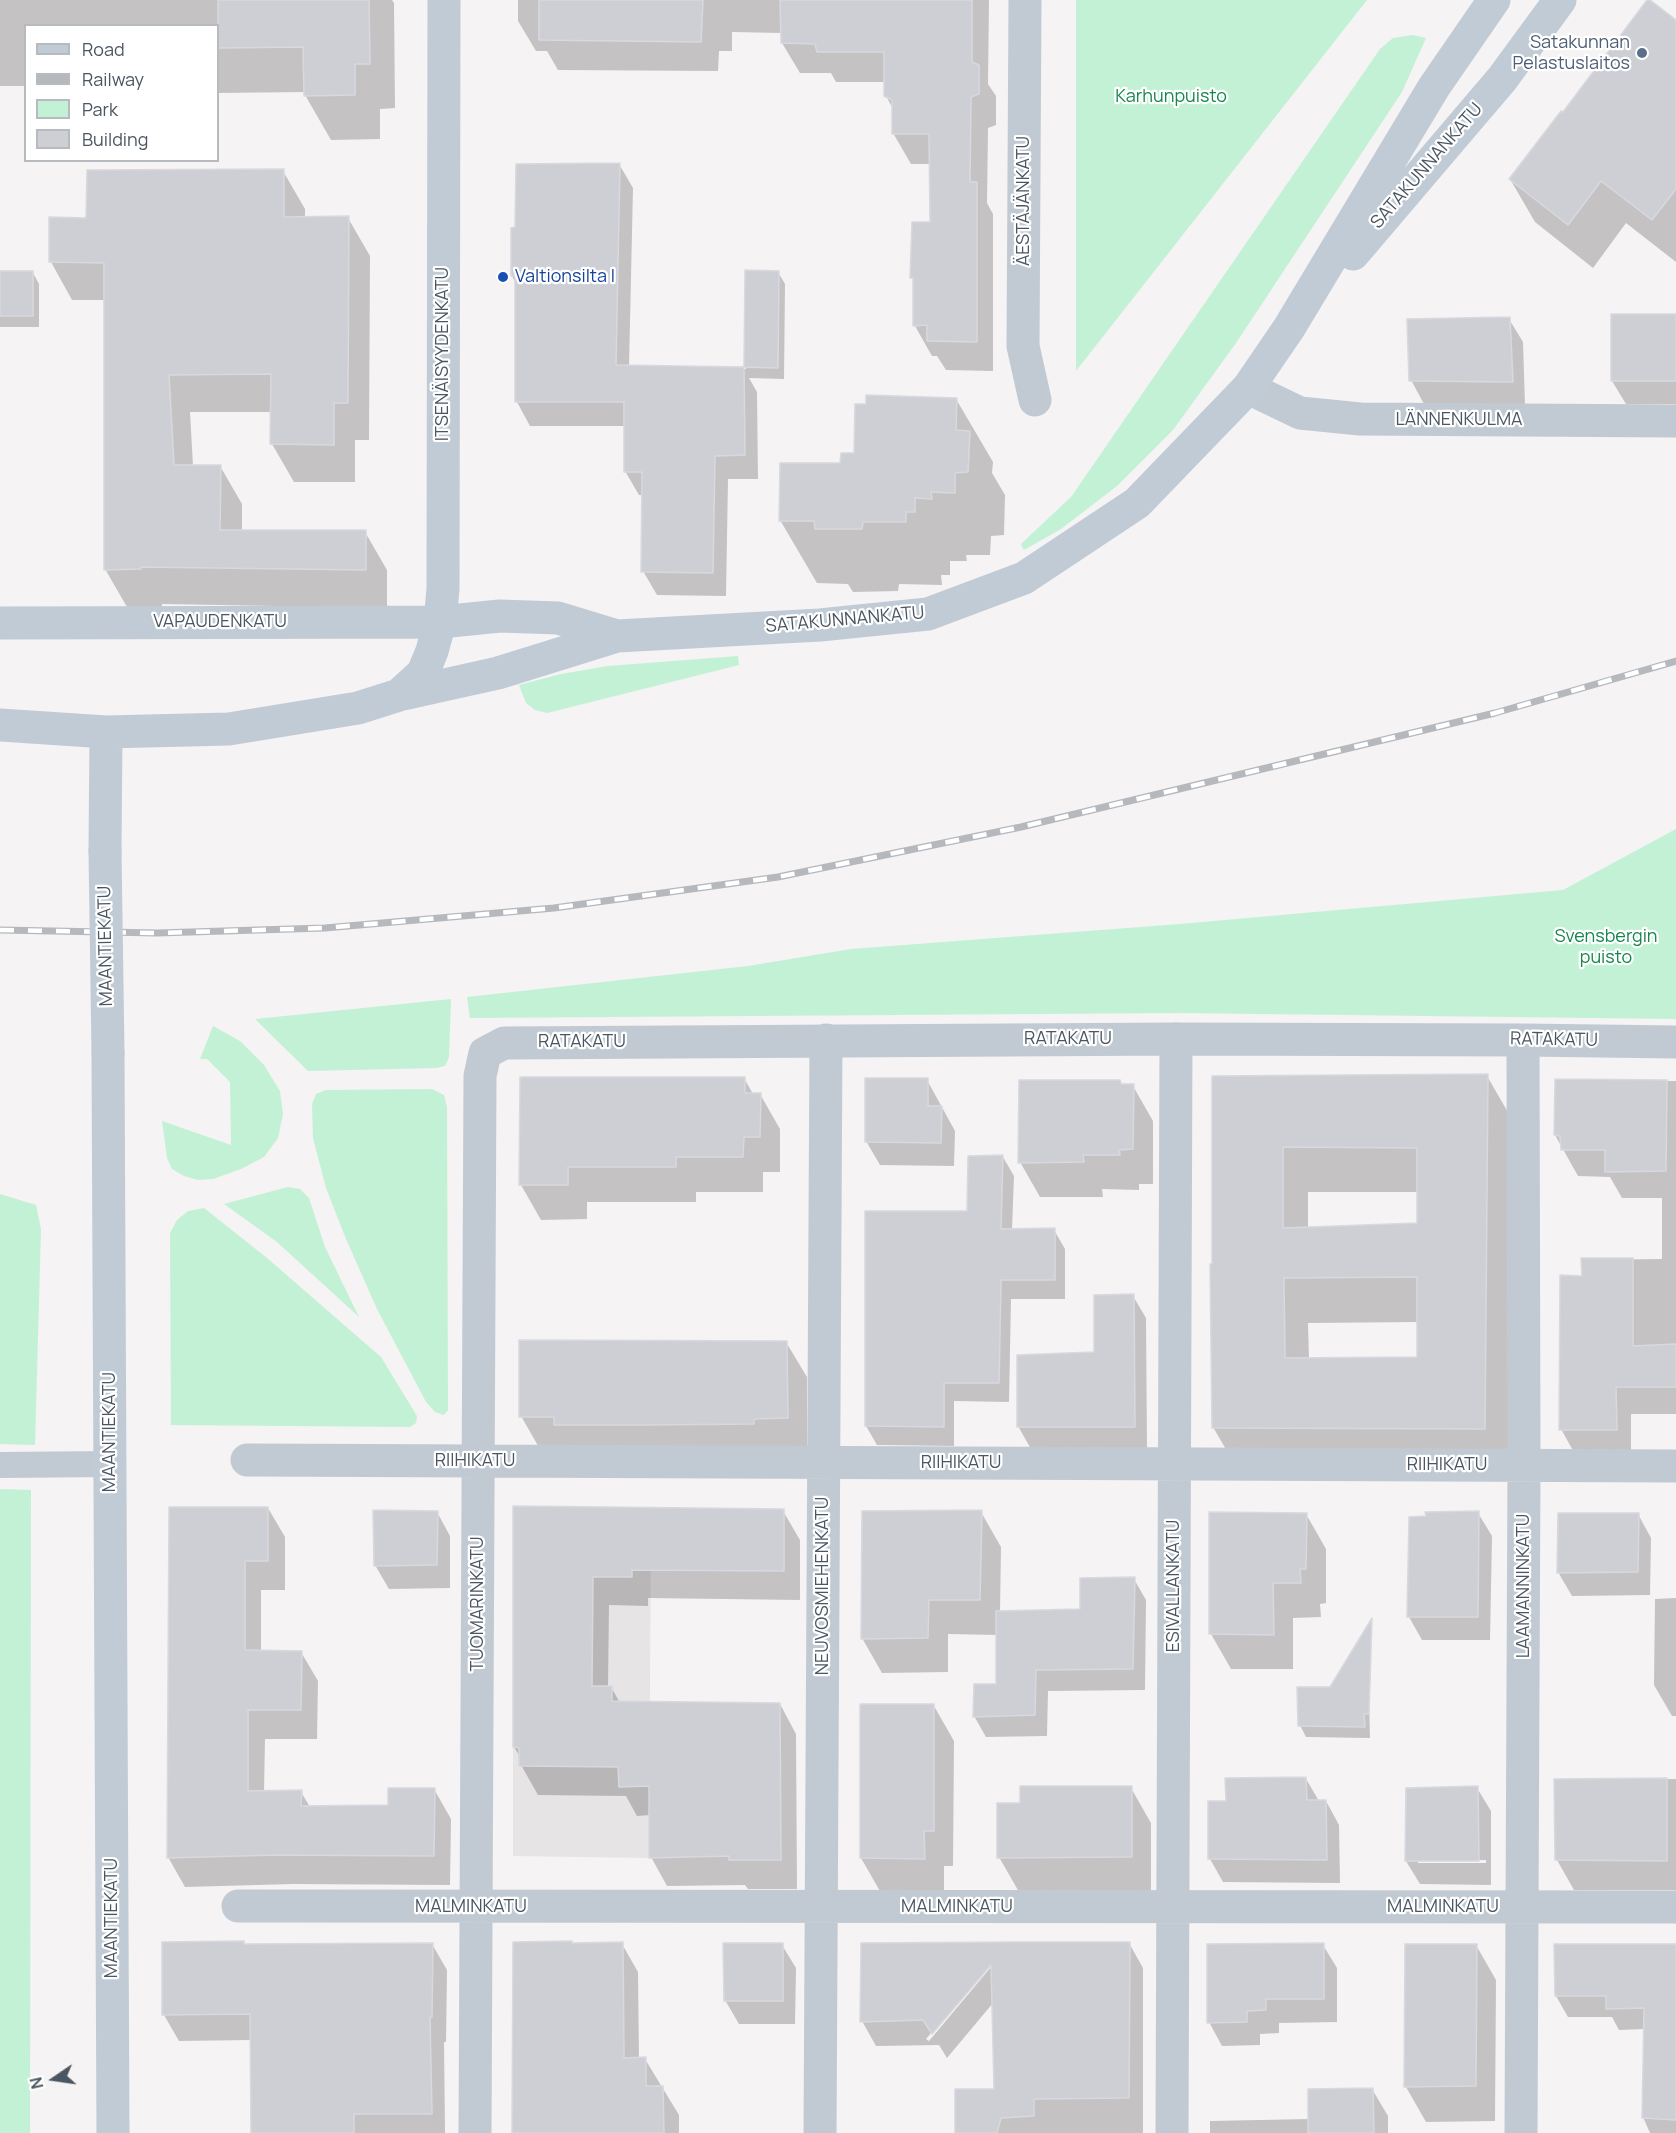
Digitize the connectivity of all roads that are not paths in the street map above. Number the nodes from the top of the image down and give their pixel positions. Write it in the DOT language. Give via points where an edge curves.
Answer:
graph roads {
  1 [pos="444,0"];
  2 [pos="1025,0"];
  3 [pos="1494,0"];
  4 [pos="1560,0"];
  5 [pos="1289,328"];
  6 [pos="1248,388"];
  7 [pos="1035,400"];
  8 [pos="1676,421"];
  9 [pos="0,622"];
  10 [pos="440,622"];
  11 [pos="616,636"];
  12 [pos="399,695"];
  13 [pos="0,725"];
  14 [pos="106,732"];
  15 [pos="1176,1039"];
  16 [pos="826,1040"];
  17 [pos="1523,1040"];
  18 [pos="1676,1042"];
  19 [pos="480,1076"];
  20 [pos="247,1460"];
  21 [pos="478,1461"];
  22 [pos="823,1462"];
  23 [pos="0,1464"];
  24 [pos="110,1464"];
  25 [pos="1174,1464"];
  26 [pos="1524,1465"];
  27 [pos="1676,1466"];
  28 [pos="238,1906"];
  29 [pos="477,1906"];
  30 [pos="821,1907"];
  31 [pos="1172,1907"];
  32 [pos="1522,1907"];
  33 [pos="1676,1907"];
  34 [pos="113,2133"];
  35 [pos="475,2133"];
  36 [pos="820,2133"];
  37 [pos="1172,2133"];
  38 [pos="1521,2133"];
  1 -- 10 [label="main road, ITSENÄISYYDENKATU"];
  2 -- 7 [label="street, ÄESTÄJÄNKATU" via="1023,346"];
  3 -- 5 [label="main road, SATAKUNNANKATU" via="1434,87"];
  4 -- 5 [label="main road, SATAKUNNANKATU" via="1502,79"];
  5 -- 6 [label="main road, SATAKUNNANKATU"];
  6 -- 8 [label="street, LÄNNENKULMA" via="1300,413 1360,419"];
  6 -- 11 [label="main road, SATAKUNNANKATU" via="1137,503 1024,579 928,614 820,625"];
  9 -- 10 [label="main road, VAPAUDENKATU"];
  10 -- 11 [label="main road, SATAKUNNANKATU" via="500,616 558,618"];
  10 -- 12 [label="main road, ITSENÄISYYDENKATU" via="423,674"];
  11 -- 12 [label="main road, SATAKUNNANKATU" via="498,673"];
  12 -- 14 [label="main road" via="358,708 229,729"];
  13 -- 14 [label="main road"];
  14 -- 24 [label="main road, MAANTIEKATU, bridge"];
  15 -- 16 [label="street, RATAKATU"];
  15 -- 17 [label="street, RATAKATU"];
  15 -- 25 [label="street, ESIVALLANKATU"];
  16 -- 19 [label="street, RATAKATU" via="504,1042 485,1053"];
  16 -- 22 [label="street, NEUVOSMIEHENKATU"];
  17 -- 18 [label="street, RATAKATU"];
  17 -- 26 [label="street, LAAMANNINKATU"];
  19 -- 21 [label="street, TUOMARINKATU"];
  20 -- 21 [label="street, RIIHIKATU"];
  21 -- 22 [label="street, RIIHIKATU"];
  21 -- 29 [label="street, TUOMARINKATU"];
  22 -- 25 [label="street, RIIHIKATU"];
  22 -- 30 [label="street, NEUVOSMIEHENKATU"];
  23 -- 24 [label="lane"];
  24 -- 34 [label="main road, MAANTIEKATU"];
  25 -- 26 [label="street, RIIHIKATU"];
  25 -- 31 [label="street, ESIVALLANKATU"];
  26 -- 27 [label="street, RIIHIKATU"];
  26 -- 32 [label="street, LAAMANNINKATU"];
  28 -- 29 [label="street, MALMINKATU"];
  29 -- 30 [label="street, MALMINKATU"];
  29 -- 35 [label="street, TUOMARINKATU"];
  30 -- 31 [label="street, MALMINKATU"];
  30 -- 36 [label="street, NEUVOSMIEHENKATU"];
  31 -- 32 [label="street, MALMINKATU"];
  31 -- 37 [label="street, ESIVALLANKATU"];
  32 -- 33 [label="street, MALMINKATU"];
  32 -- 38 [label="street, LAAMANNINKATU"];
}
